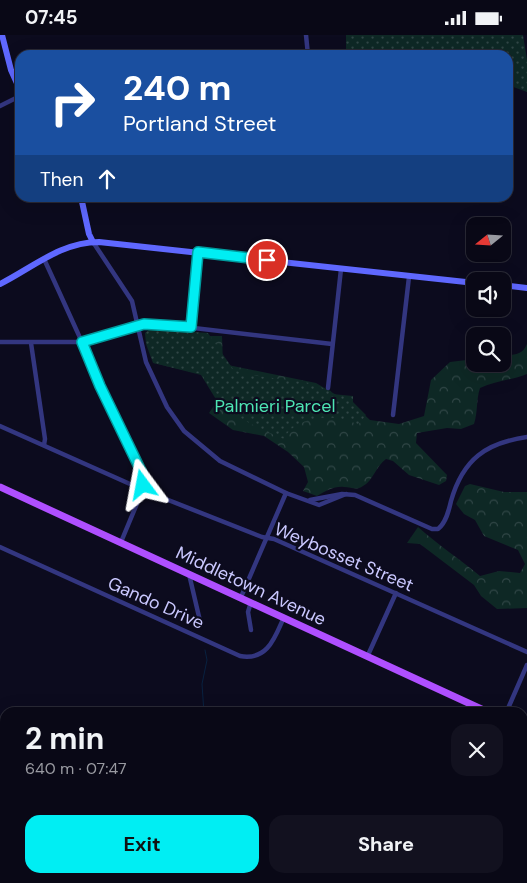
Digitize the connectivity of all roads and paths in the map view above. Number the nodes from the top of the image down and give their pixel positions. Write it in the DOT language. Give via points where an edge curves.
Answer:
graph roads {
  1 [pos="2,35"];
  2 [pos="306,35"];
  3 [pos="308,50"];
  4 [pos="15,79"];
  5 [pos="15,98"];
  6 [pos="0,106"];
  7 [pos="82,202"];
  8 [pos="93,242"];
  9 [pos="198,252"];
  10 [pos="44,259"];
  11 [pos="340,269"];
  12 [pos="409,277"];
  13 [pos="466,282"];
  14 [pos="1,283"];
  15 [pos="511,286"];
  16 [pos="527,288"];
  17 [pos="138,325"];
  18 [pos="191,327"];
  19 [pos="0,342"];
  20 [pos="82,342"];
  21 [pos="31,343"];
  22 [pos="332,345"];
  23 [pos="328,388"];
  24 [pos="393,415"];
  25 [pos="0,426"];
  26 [pos="527,437"];
  27 [pos="44,445"];
  28 [pos="144,485"];
  29 [pos="0,487"];
  30 [pos="139,488"];
  31 [pos="148,492"];
  32 [pos="286,493"];
  33 [pos="141,494"];
  34 [pos="266,538"];
  35 [pos="121,543"];
  36 [pos="0,547"];
  37 [pos="189,574"];
  38 [pos="396,593"];
  39 [pos="240,597"];
  40 [pos="251,602"];
  41 [pos="284,617"];
  42 [pos="200,621"];
  43 [pos="251,630"];
  44 [pos="527,652"];
  45 [pos="368,655"];
  46 [pos="527,665"];
  47 [pos="477,707"];
  48 [pos="509,707"];
  1 -- 4 [label="main road"];
  2 -- 3 [label="street"];
  5 -- 6 [label="street"];
  7 -- 8 [label="main road"];
  8 -- 9 [label="main road"];
  8 -- 10 [label="main road"];
  8 -- 17 [label="street" via="132,301"];
  9 -- 11 [label="main road"];
  9 -- 18 [label="street"];
  10 -- 14 [label="main road"];
  10 -- 20 [label="street"];
  11 -- 12 [label="main road"];
  11 -- 22 [label="street"];
  12 -- 13 [label="main road"];
  12 -- 24 [label="street"];
  15 -- 16 [label="main road"];
  17 -- 18 [label="street"];
  17 -- 20 [label="street"];
  17 -- 32 [label="street" via="141,347 150,369 167,407 184,431 220,461"];
  18 -- 22 [label="street"];
  19 -- 21 [label="street"];
  20 -- 21 [label="street"];
  20 -- 28 [label="street" via="142,473"];
  21 -- 27 [label="street"];
  22 -- 23 [label="street"];
  25 -- 27 [label="street"];
  26 -- 32 [label="street" via="499,442 472,460 438,529 358,495 346,494 320,505"];
  27 -- 30 [label="street"];
  28 -- 30 [label="street"];
  28 -- 31 [label="street"];
  29 -- 35 [label="main road, Middletown Avenue"];
  30 -- 33 [label="street"];
  31 -- 33 [label="street"];
  31 -- 34 [label="street, Weybosset Street"];
  32 -- 34 [label="street"];
  33 -- 35 [label="street"];
  34 -- 38 [label="street, Weybosset Street"];
  34 -- 39 [label="street"];
  35 -- 37 [label="main road, Middletown Avenue"];
  36 -- 41 [label="street, Gando Drive" via="240,656 266,651"];
  37 -- 39 [label="main road, Middletown Avenue"];
  37 -- 42 [label="street"];
  38 -- 44 [label="street, Weybosset Street"];
  38 -- 45 [label="street"];
  39 -- 40 [label="main road, Middletown Avenue"];
  40 -- 41 [label="main road, Middletown Avenue"];
  40 -- 43 [label="street" via="248,612"];
  41 -- 45 [label="main road, Middletown Avenue"];
  45 -- 47 [label="main road, Middletown Avenue"];
  46 -- 48 [label="street"];
}
